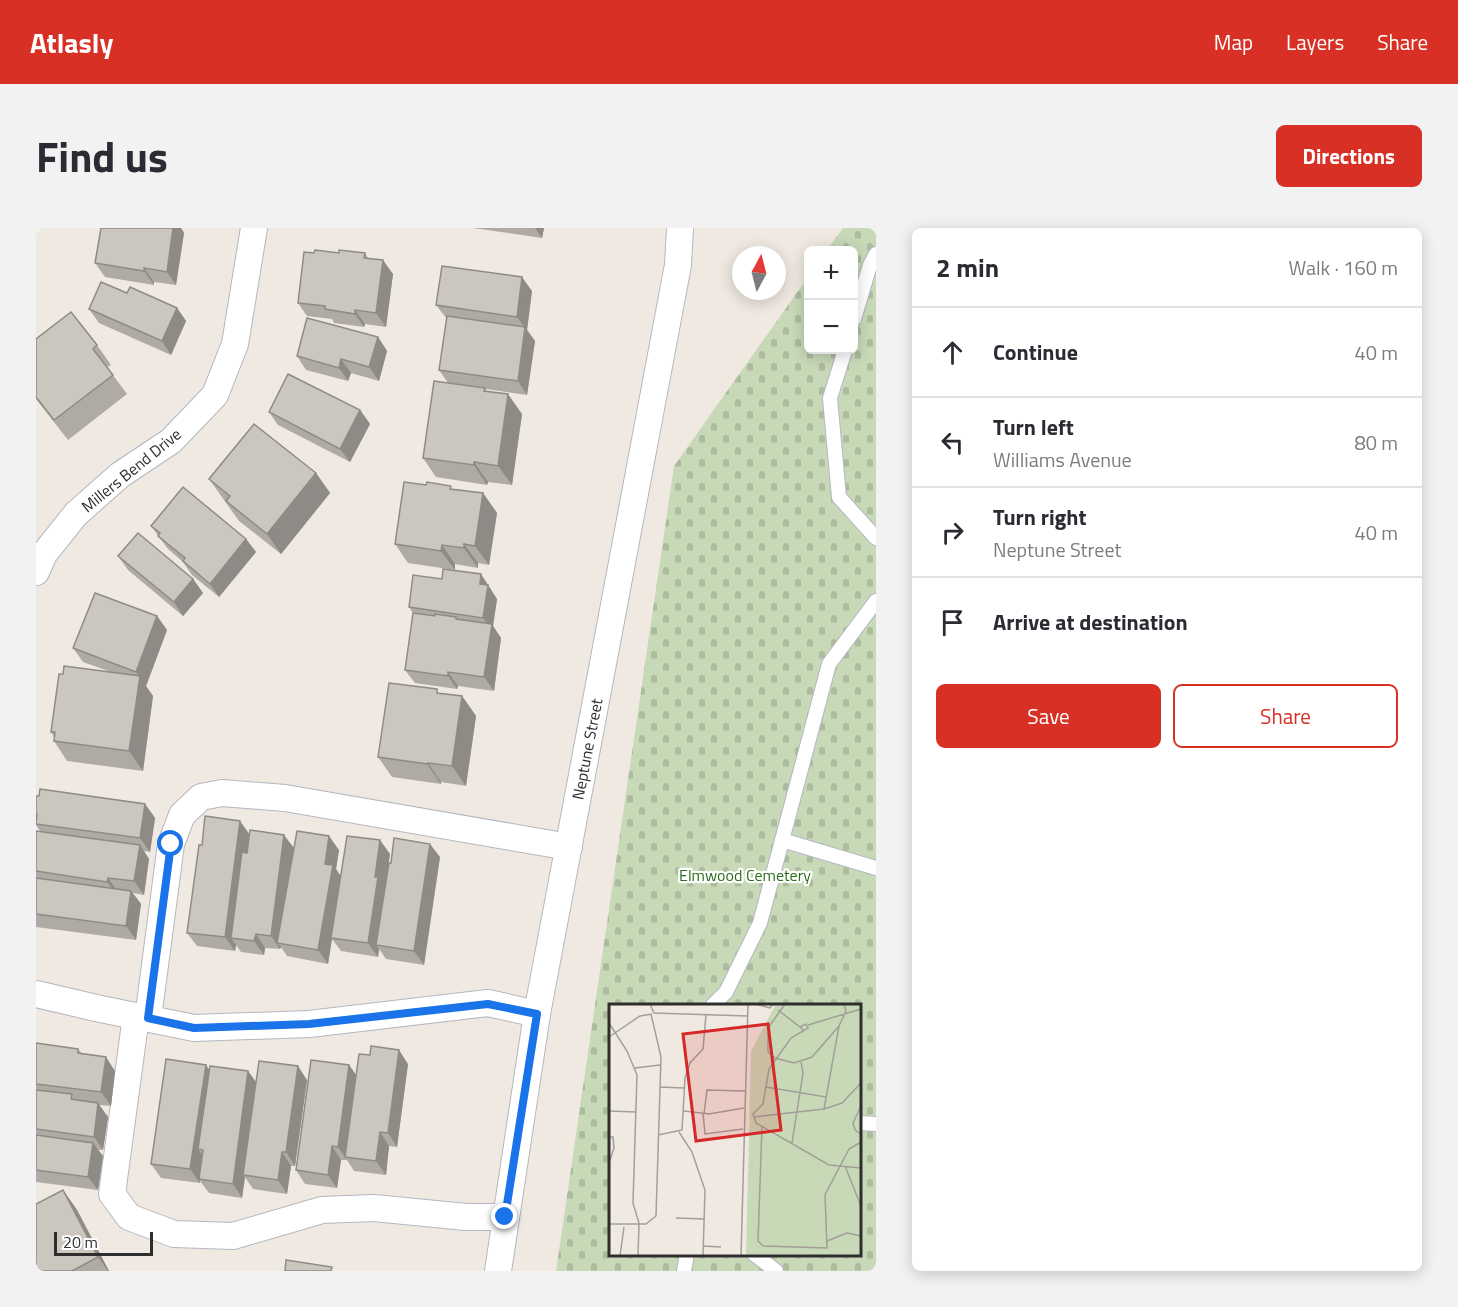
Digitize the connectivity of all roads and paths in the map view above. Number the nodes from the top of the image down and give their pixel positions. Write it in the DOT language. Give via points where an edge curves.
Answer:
graph roads {
  1 [pos="254,228"];
  2 [pos="680,228"];
  3 [pos="876,254"];
  4 [pos="858,306"];
  5 [pos="843,354"];
  6 [pos="876,538"];
  7 [pos="36,572"];
  8 [pos="876,600"];
  9 [pos="782,840"];
  10 [pos="569,847"];
  11 [pos="876,868"];
  12 [pos="36,994"];
  13 [pos="713,1004"];
  14 [pos="537,1014"];
  15 [pos="142,1017"];
  16 [pos="861,1123"];
  17 [pos="876,1124"];
  18 [pos="505,1217"];
  19 [pos="687,1256"];
  20 [pos="757,1256"];
  21 [pos="498,1271"];
  22 [pos="684,1271"];
  23 [pos="776,1271"];
  1 -- 7 [label="street, Millers Bend Drive" via="235,344 215,395 171,441 120,475 76,514 44,554"];
  2 -- 10 [label="street, Neptune Street" via="678,265"];
  3 -- 4 [label="lane"];
  5 -- 6 [label="lane" via="830,398 839,497"];
  8 -- 9 [label="lane" via="829,664"];
  9 -- 11 [label="lane"];
  9 -- 13 [label="lane" via="760,923 726,992"];
  10 -- 14 [label="street, Neptune Street"];
  10 -- 15 [label="street" via="285,798 222,793 201,797 182,815 171,844"];
  12 -- 15 [label="street"];
  14 -- 15 [label="street" via="488,1004 309,1024 194,1028"];
  14 -- 18 [label="street, Neptune Street"];
  15 -- 18 [label="street" via="112,1194 129,1217 174,1234 233,1236 322,1210 374,1208"];
  16 -- 17 [label="lane"];
  18 -- 21 [label="street, Neptune Street"];
  19 -- 22 [label="lane"];
  20 -- 23 [label="lane"];
}
